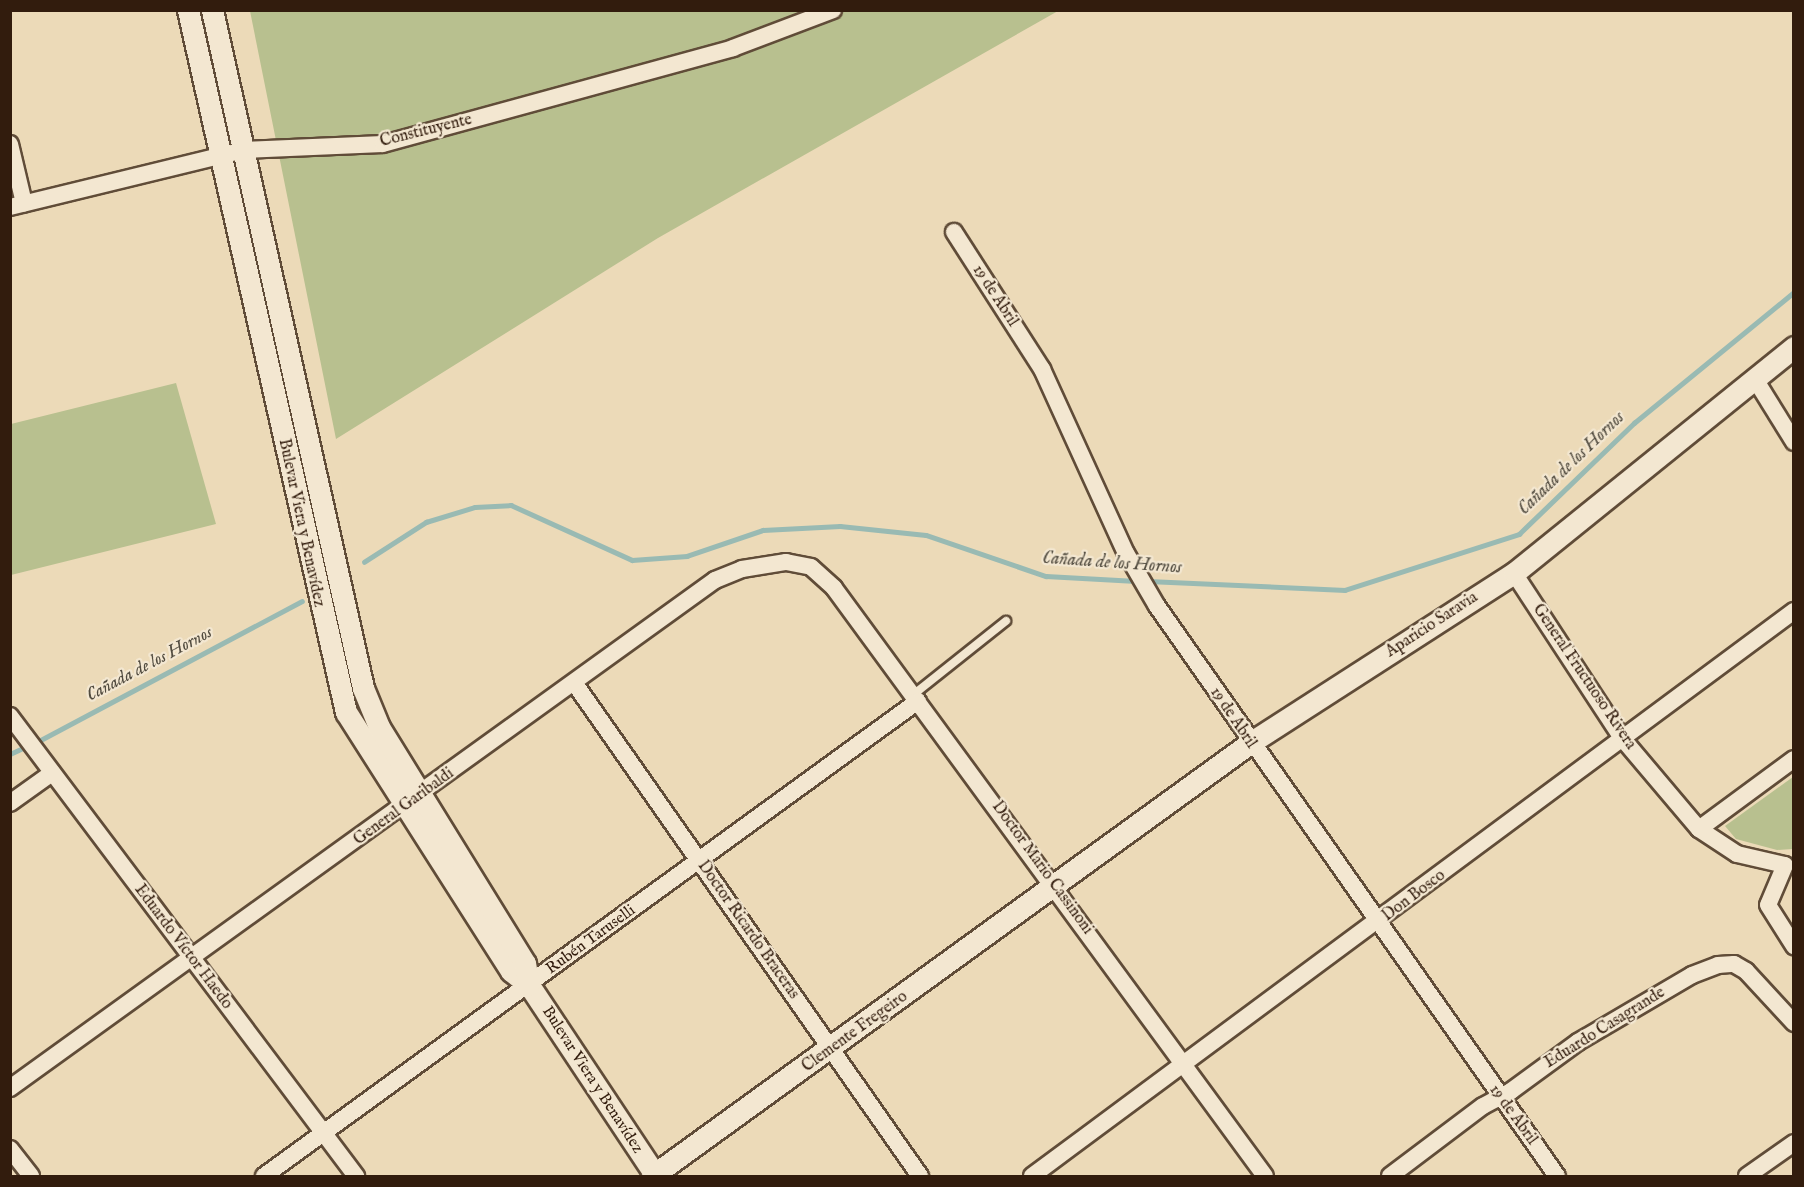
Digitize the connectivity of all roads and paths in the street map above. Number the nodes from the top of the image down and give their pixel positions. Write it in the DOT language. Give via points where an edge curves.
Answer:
graph roads {
  1 [pos="188,10"];
  2 [pos="212,10"];
  3 [pos="833,10"];
  4 [pos="10,144"];
  5 [pos="243,150"];
  6 [pos="221,155"];
  7 [pos="17,205"];
  8 [pos="954,232"];
  9 [pos="1794,347"];
  10 [pos="1755,379"];
  11 [pos="1794,442"];
  12 [pos="811,567"];
  13 [pos="1514,573"];
  14 [pos="1794,611"];
  15 [pos="1006,621"];
  16 [pos="575,684"];
  17 [pos="916,698"];
  18 [pos="10,716"];
  19 [pos="1622,738"];
  20 [pos="1250,743"];
  21 [pos="1794,759"];
  22 [pos="52,773"];
  23 [pos="412,801"];
  24 [pos="10,803"];
  25 [pos="1699,829"];
  26 [pos="700,861"];
  27 [pos="1789,864"];
  28 [pos="1056,885"];
  29 [pos="1379,922"];
  30 [pos="1794,946"];
  31 [pos="192,958"];
  32 [pos="529,985"];
  33 [pos="1794,1023"];
  34 [pos="832,1049"];
  35 [pos="1185,1065"];
  36 [pos="10,1088"];
  37 [pos="1500,1098"];
  38 [pos="323,1133"];
  39 [pos="1794,1143"];
  40 [pos="10,1149"];
  41 [pos="31,1176"];
  42 [pos="264,1176"];
  43 [pos="356,1176"];
  44 [pos="654,1176"];
  45 [pos="920,1176"];
  46 [pos="1032,1176"];
  47 [pos="1265,1176"];
  48 [pos="1390,1176"];
  49 [pos="1557,1176"];
  50 [pos="1747,1176"];
  1 -- 6 [label="street, Bulevar Viera y Benavídez"];
  2 -- 5 [label="street, Bulevar Viera y Benavídez"];
  3 -- 5 [label="street, Constituyente" via="733,48 383,144"];
  4 -- 7 [label="street"];
  5 -- 6 [label="street, Constituyente"];
  5 -- 23 [label="street, Bulevar Viera y Benavídez" via="343,604 370,707"];
  6 -- 7 [label="street, Constituyente"];
  6 -- 23 [label="street, Bulevar Viera y Benavídez" via="346,712"];
  8 -- 20 [label="street, 19 de Abril" via="1042,369 1137,572"];
  9 -- 10 [label="street, Aparicio Saravia"];
  10 -- 11 [label="street"];
  10 -- 13 [label="street, Aparicio Saravia"];
  12 -- 16 [label="street, General Garibaldi" via="772,563 716,580"];
  12 -- 17 [label="street, Doctor Mario Cassinoni" via="834,588"];
  13 -- 19 [label="street, General Fructuoso Rivera"];
  13 -- 20 [label="street, Aparicio Saravia"];
  14 -- 19 [label="street, Don Bosco"];
  15 -- 17 [label="lane"];
  16 -- 23 [label="street, General Garibaldi"];
  16 -- 26 [label="street, Doctor Ricardo Braceras"];
  17 -- 26 [label="street, Rubén Taruselli"];
  17 -- 28 [label="street, Doctor Mario Cassinoni"];
  18 -- 22 [label="street, Eduardo Víctor Haedo"];
  19 -- 25 [label="street, General Fructuoso Rivera"];
  19 -- 29 [label="street, Don Bosco"];
  20 -- 28 [label="street, Aparicio Saravia"];
  20 -- 29 [label="street, 19 de Abril"];
  21 -- 25 [label="street"];
  22 -- 24 [label="street"];
  22 -- 31 [label="street, Eduardo Víctor Haedo"];
  23 -- 31 [label="street, General Garibaldi"];
  23 -- 32 [label="street, Bulevar Viera y Benavídez" via="525,963"];
  25 -- 27 [label="street, General Fructuoso Rivera" via="1737,855"];
  26 -- 32 [label="street, Rubén Taruselli"];
  26 -- 34 [label="street, Doctor Ricardo Braceras"];
  27 -- 30 [label="street, General Fructuoso Rivera" via="1768,905"];
  28 -- 34 [label="street, Clemente Fregeiro"];
  28 -- 35 [label="street, Doctor Mario Cassinoni"];
  29 -- 35 [label="street, Don Bosco"];
  29 -- 37 [label="street, 19 de Abril"];
  31 -- 36 [label="street, General Garibaldi"];
  31 -- 38 [label="street, Eduardo Víctor Haedo"];
  32 -- 38 [label="street, Rubén Taruselli"];
  32 -- 44 [label="street, Bulevar Viera y Benavídez"];
  33 -- 37 [label="street, Eduardo Casagrande" via="1742,967 1718,965 1692,975 1578,1042"];
  34 -- 44 [label="street, Clemente Fregeiro"];
  34 -- 45 [label="street, Doctor Ricardo Braceras"];
  35 -- 46 [label="street, Don Bosco"];
  35 -- 47 [label="street, Doctor Mario Cassinoni"];
  37 -- 48 [label="street, Eduardo Casagrande"];
  37 -- 49 [label="street, 19 de Abril"];
  38 -- 42 [label="street, Rubén Taruselli"];
  38 -- 43 [label="street, Eduardo Víctor Haedo"];
  39 -- 50 [label="street"];
  40 -- 41 [label="street"];
}
